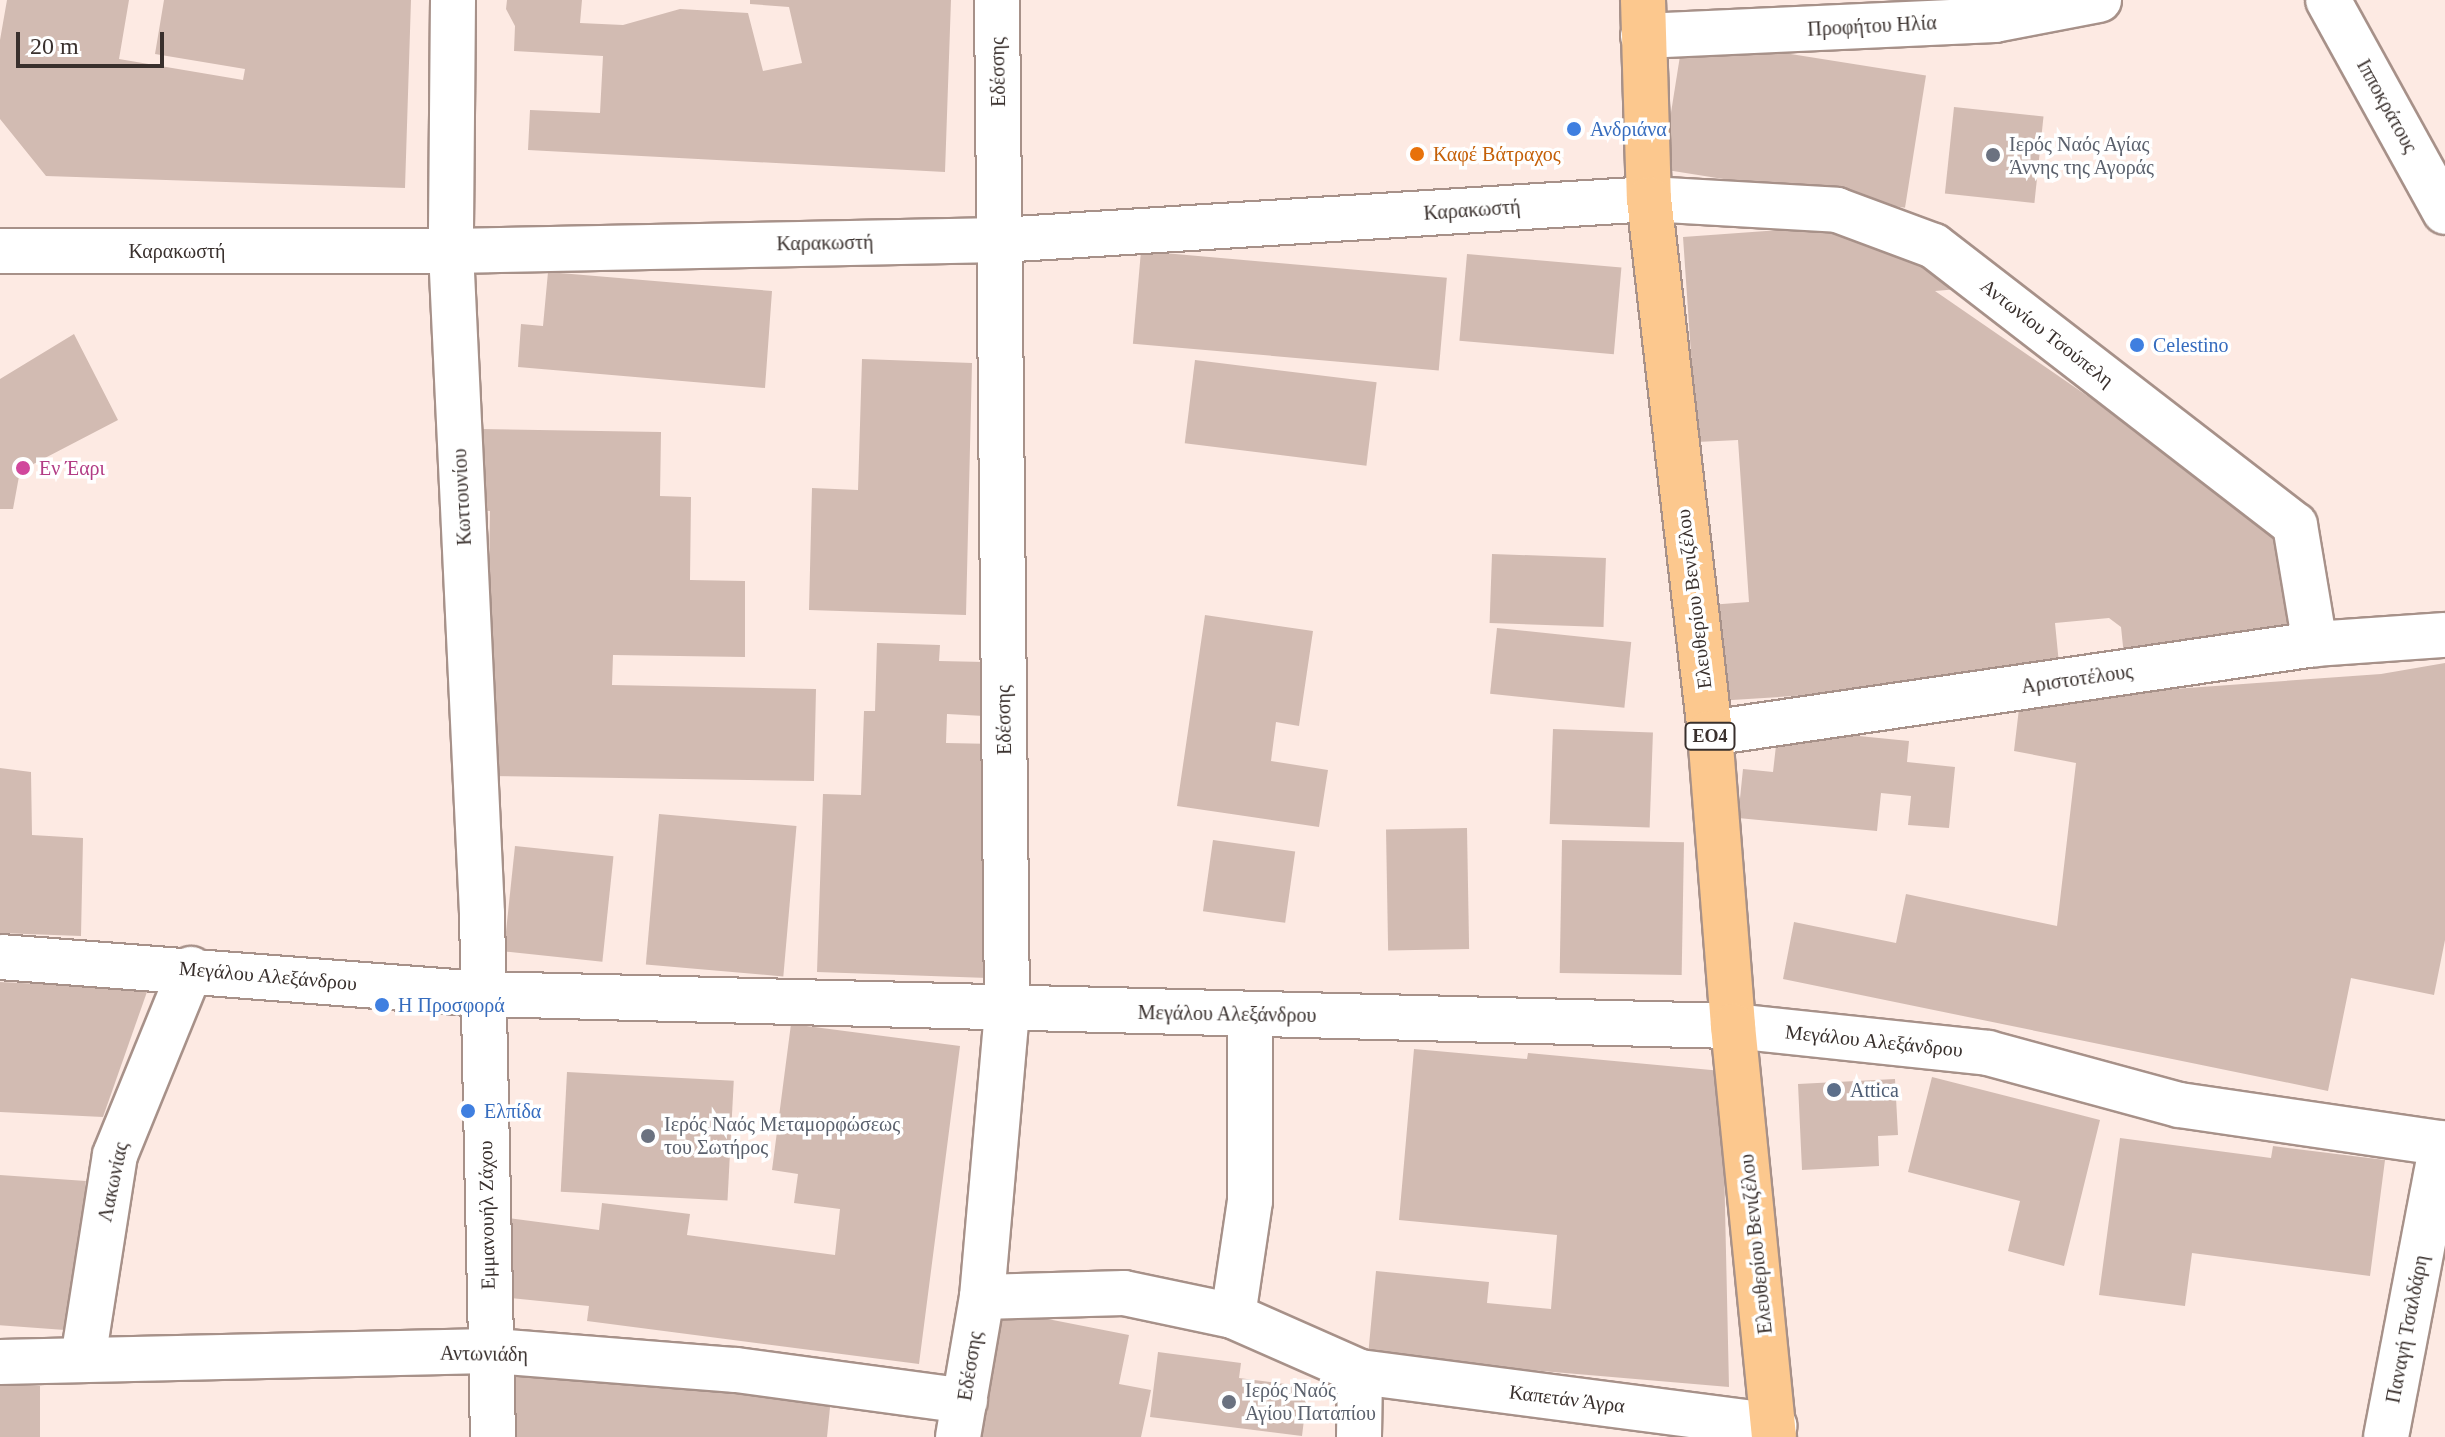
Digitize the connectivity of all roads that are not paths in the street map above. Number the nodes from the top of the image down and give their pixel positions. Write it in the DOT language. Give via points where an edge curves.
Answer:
graph roads {
  1 [pos="453,0"];
  2 [pos="997,0"];
  3 [pos="2099,0"];
  4 [pos="2328,0"];
  5 [pos="1643,18"];
  6 [pos="1649,199"];
  7 [pos="2445,212"];
  8 [pos="1000,240"];
  9 [pos="0,251"];
  10 [pos="451,251"];
  11 [pos="2445,635"];
  12 [pos="2315,644"];
  13 [pos="1710,733"];
  14 [pos="0,957"];
  15 [pos="191,969"];
  16 [pos="483,994"];
  17 [pos="1007,1009"];
  18 [pos="1250,1014"];
  19 [pos="1733,1026"];
  20 [pos="2444,1138"];
  21 [pos="982,1297"];
  22 [pos="1233,1316"];
  23 [pos="494,1351"];
  24 [pos="83,1359"];
  25 [pos="0,1362"];
  26 [pos="1360,1372"];
  27 [pos="961,1419"];
  28 [pos="1774,1431"];
  29 [pos="493,1437"];
  30 [pos="1359,1437"];
  31 [pos="2386,1437"];
  1 -- 10 [label="street, Κωττουνίου"];
  2 -- 8 [label="street, Εδέσσης"];
  3 -- 5 [label="street, Προφήτου Ηλία" via="1995,20"];
  4 -- 7 [label="street, Ιπποκράτους"];
  5 -- 6 [label="main road, Ελευθερίου Βενιζέλου / ΕΟ4"];
  6 -- 8 [label="street, Καρακωστή"];
  6 -- 12 [label="street, Αντωνίου Τσούπελη" via="1837,210 1934,246 2295,525"];
  6 -- 13 [label="main road, Ελευθερίου Βενιζέλου / ΕΟ4"];
  8 -- 10 [label="street, Καρακωστή"];
  8 -- 17 [label="street, Εδέσσης"];
  9 -- 10 [label="street, Καρακωστή"];
  10 -- 16 [label="street, Κωττουνίου"];
  11 -- 12 [label="street, Αριστοτέλους"];
  12 -- 13 [label="street, Αριστοτέλους"];
  13 -- 19 [label="main road, Ελευθερίου Βενιζέλου / ΕΟ4"];
  14 -- 15 [label="street, Μεγάλου Αλεξάνδρου"];
  15 -- 16 [label="street, Μεγάλου Αλεξάνδρου"];
  15 -- 24 [label="street, Λακωνίας" via="115,1155"];
  16 -- 17 [label="street, Μεγάλου Αλεξάνδρου"];
  16 -- 23 [label="street, Εμμανουήλ Ζάχου"];
  17 -- 18 [label="street, Μεγάλου Αλεξάνδρου"];
  17 -- 21 [label="street, Εδέσσης"];
  18 -- 19 [label="street, Μεγάλου Αλεξάνδρου"];
  18 -- 22 [label="street" via="1250,1201"];
  19 -- 20 [label="street, Μεγάλου Αλεξάνδρου" via="1988,1053 2179,1105"];
  19 -- 28 [label="main road, Ελευθερίου Βενιζέλου / ΕΟ4"];
  20 -- 31 [label="street, Παναγή Τσαλδάρη"];
  21 -- 22 [label="street, Καπετάν Άγρα" via="1124,1293"];
  21 -- 27 [label="street, Εδέσσης"];
  22 -- 26 [label="street, Καπετάν Άγρα"];
  23 -- 24 [label="street, Αντωνιάδη"];
  23 -- 27 [label="street, Αντωνιάδη" via="736,1370"];
  23 -- 29 [label="street, Εμμανουήλ Ζάχου"];
  24 -- 25 [label="street, Αντωνιάδη"];
  26 -- 28 [label="street, Καπετάν Άγρα"];
  26 -- 30 [label="street"];
}
